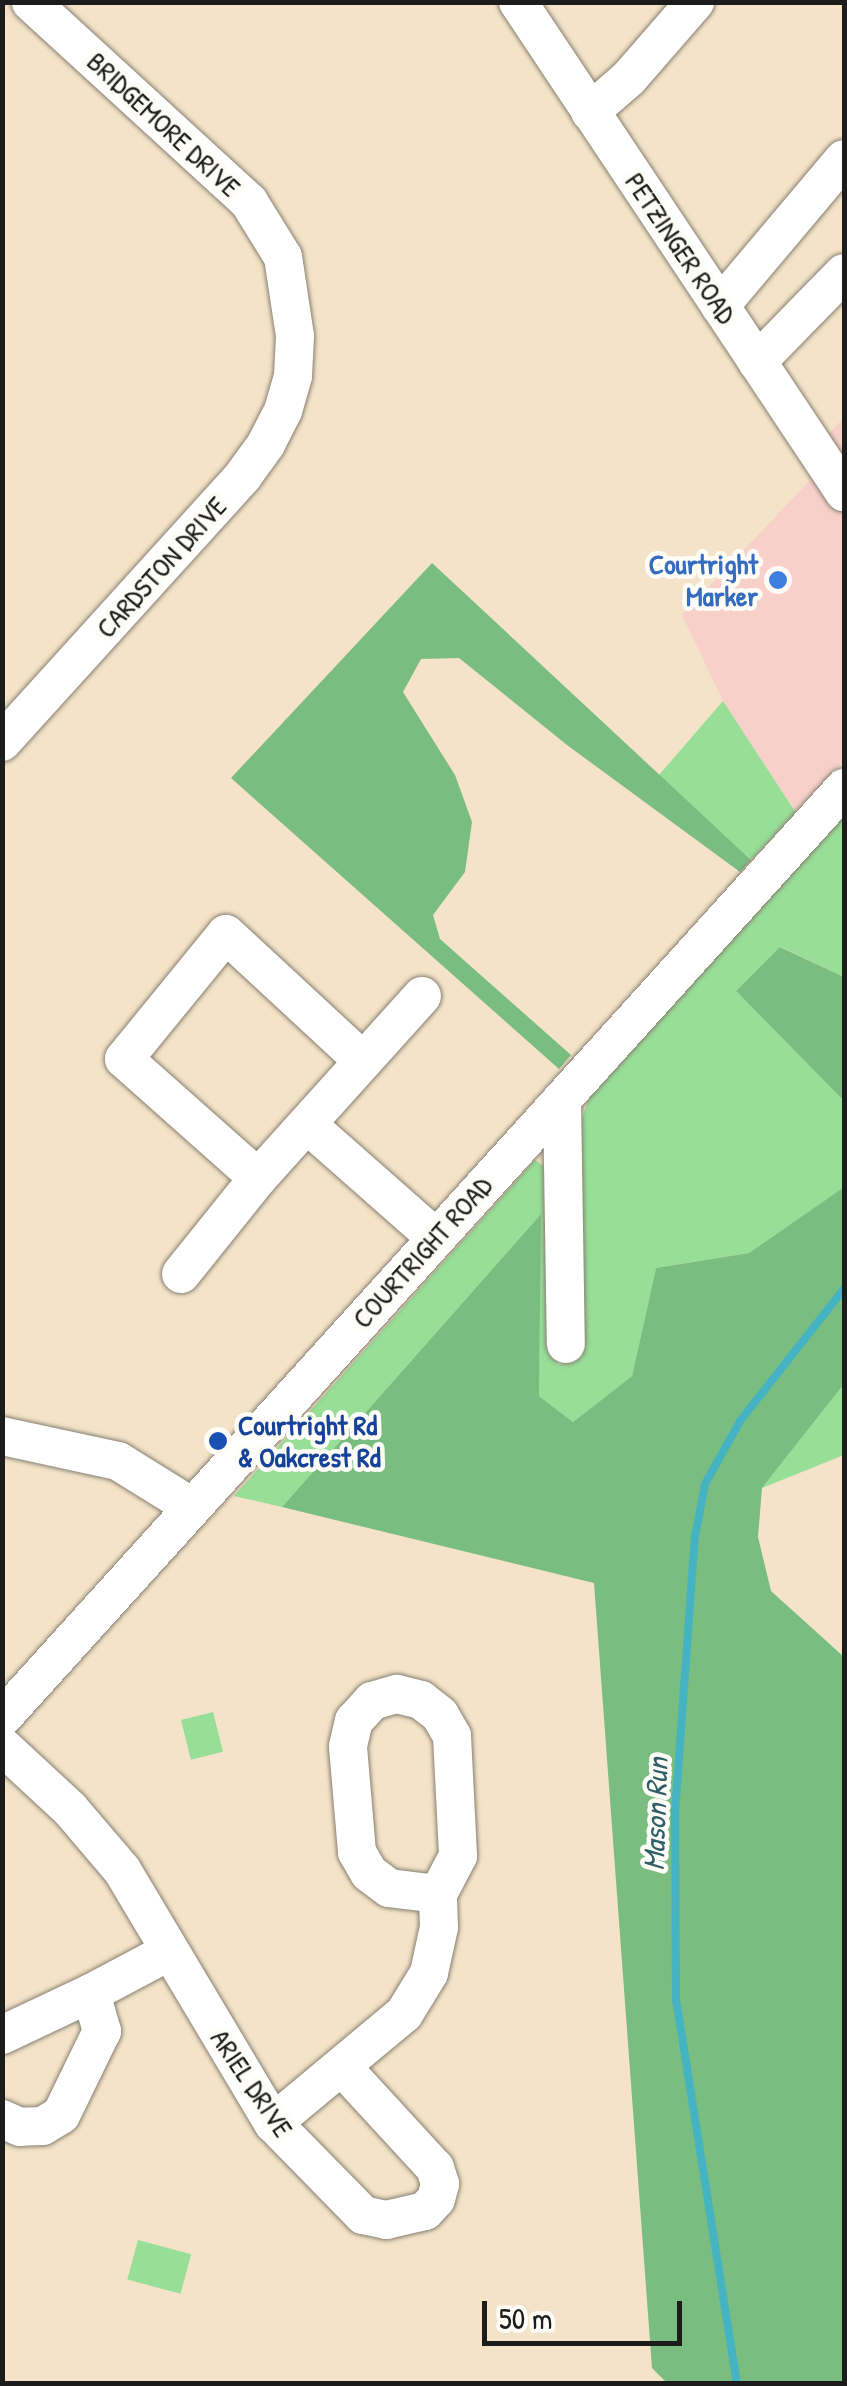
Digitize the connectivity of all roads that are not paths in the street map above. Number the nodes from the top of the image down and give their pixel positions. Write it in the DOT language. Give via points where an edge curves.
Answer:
graph roads {
  1 [pos="31,2"];
  2 [pos="518,2"];
  3 [pos="695,2"];
  4 [pos="590,112"];
  5 [pos="844,159"];
  6 [pos="844,273"];
  7 [pos="720,306"];
  8 [pos="757,362"];
  9 [pos="293,376"];
  10 [pos="844,492"];
  11 [pos="2,742"];
  12 [pos="844,788"];
  13 [pos="422,996"];
  14 [pos="362,1060"];
  15 [pos="562,1100"];
  16 [pos="308,1126"];
  17 [pos="258,1178"];
  18 [pos="435,1237"];
  19 [pos="181,1274"];
  20 [pos="566,1344"];
  21 [pos="2,1436"];
  22 [pos="192,1506"];
  23 [pos="2,1718"];
  24 [pos="2,1746"];
  25 [pos="438,1894"];
  26 [pos="170,1951"];
  27 [pos="90,1993"];
  28 [pos="2,2035"];
  29 [pos="343,2068"];
  30 [pos="2,2119"];
  31 [pos="273,2122"];
  1 -- 9 [label="street, BRIDGEMORE DRIVE" via="249,202 283,257 295,336"];
  2 -- 4 [label="street, PETZINGER ROAD"];
  3 -- 4 [label="street"];
  4 -- 7 [label="street, PETZINGER ROAD"];
  5 -- 7 [label="street"];
  6 -- 8 [label="street"];
  7 -- 8 [label="street, PETZINGER ROAD"];
  8 -- 10 [label="street, PETZINGER ROAD"];
  9 -- 11 [label="street, CARDSTON DRIVE" via="283,411 243,476"];
  12 -- 15 [label="street, COURTRIGHT ROAD"];
  13 -- 14 [label="street"];
  14 -- 16 [label="street"];
  14 -- 17 [label="street" via="226,934 124,1059"];
  15 -- 18 [label="street, COURTRIGHT ROAD"];
  15 -- 20 [label="street"];
  16 -- 17 [label="street"];
  16 -- 18 [label="street"];
  17 -- 19 [label="street"];
  18 -- 22 [label="street, COURTRIGHT ROAD"];
  21 -- 22 [label="street" via="118,1461"];
  22 -- 23 [label="street, COURTRIGHT ROAD"];
  24 -- 26 [label="street, ARIEL DRIVE" via="70,1809 122,1870"];
  25 -- 25 [label="street" via="389,1888 357,1852 348,1746 354,1720 372,1701 397,1694 430,1707 452,1736 458,1856"];
  25 -- 29 [label="street" via="430,1974 404,2014"];
  26 -- 27 [label="street"];
  26 -- 31 [label="street, ARIEL DRIVE"];
  27 -- 28 [label="street"];
  27 -- 30 [label="street" via="102,2031 62,2114 42,2126"];
  29 -- 31 [label="street"];
  29 -- 31 [label="street, ARIEL DRIVE" via="435,2168 440,2184 424,2210 386,2220 362,2215"];
}
